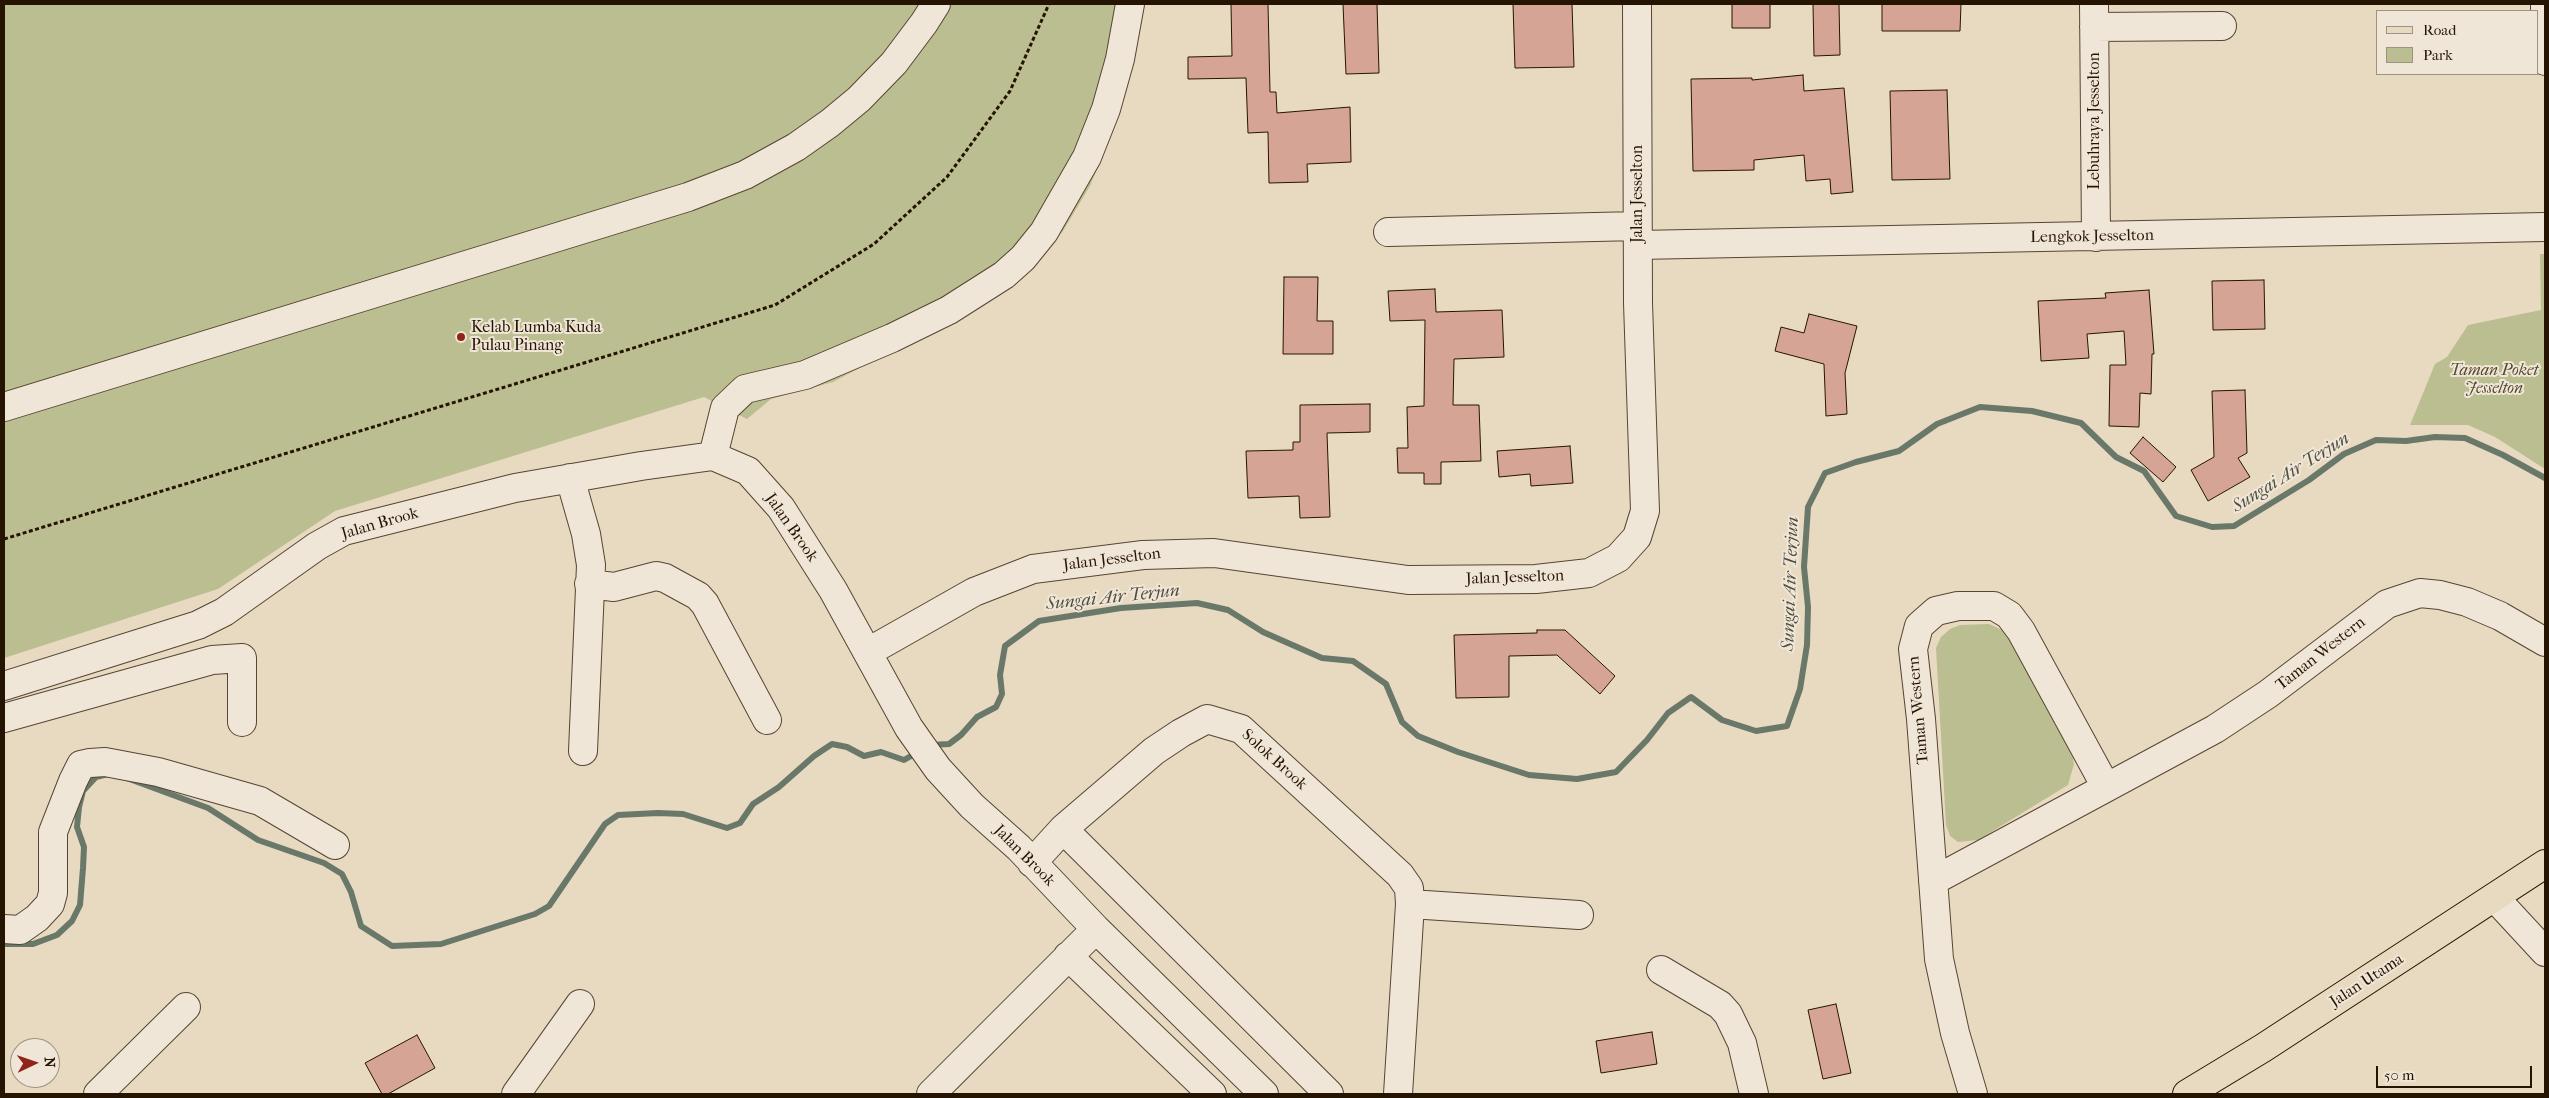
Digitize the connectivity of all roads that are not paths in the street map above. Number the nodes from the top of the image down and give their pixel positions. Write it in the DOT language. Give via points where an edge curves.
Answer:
graph roads {
  1 [pos="936,4"];
  2 [pos="1130,4"];
  3 [pos="1637,4"];
  4 [pos="2544,4"];
  5 [pos="2094,16"];
  6 [pos="2222,26"];
  7 [pos="2545,61"];
  8 [pos="2545,227"];
  9 [pos="1388,232"];
  10 [pos="1638,236"];
  11 [pos="2096,237"];
  12 [pos="4,407"];
  13 [pos="713,456"];
  14 [pos="570,478"];
  15 [pos="589,584"];
  16 [pos="2545,642"];
  17 [pos="868,652"];
  18 [pos="4,686"];
  19 [pos="4,718"];
  20 [pos="767,720"];
  21 [pos="242,722"];
  22 [pos="583,751"];
  23 [pos="2106,787"];
  24 [pos="1063,829"];
  25 [pos="335,845"];
  26 [pos="1032,863"];
  27 [pos="2545,864"];
  28 [pos="1933,881"];
  29 [pos="2495,898"];
  30 [pos="1410,904"];
  31 [pos="1579,915"];
  32 [pos="4,929"];
  33 [pos="1096,929"];
  34 [pos="2545,952"];
  35 [pos="1068,956"];
  36 [pos="1661,970"];
  37 [pos="580,1004"];
  38 [pos="186,1007"];
  39 [pos="98,1094"];
  40 [pos="516,1094"];
  41 [pos="930,1094"];
  42 [pos="1212,1094"];
  43 [pos="1264,1094"];
  44 [pos="1329,1094"];
  45 [pos="1398,1094"];
  46 [pos="1754,1094"];
  47 [pos="1974,1094"];
  48 [pos="2187,1094"];
  1 -- 12 [label="street" via="894,63 859,99 796,147 745,175 688,197"];
  2 -- 13 [label="street" via="1120,59 1087,157 1044,232 1024,258 949,310 892,338 806,375 745,389 725,408"];
  3 -- 10 [label="street, Jalan Jesselton"];
  4 -- 7 [label="street"];
  5 -- 6 [label="street"];
  5 -- 11 [label="street, Lebuhraya Jesselton"];
  8 -- 11 [label="street, Lengkok Jesselton"];
  9 -- 10 [label="street, Lengkok Jesselton"];
  10 -- 11 [label="street, Lengkok Jesselton"];
  10 -- 17 [label="street, Jalan Jesselton" via="1645,511 1637,537 1618,558 1589,573 1536,580 1408,580 1214,553 1142,555 1033,569 974,592"];
  13 -- 14 [label="street, Jalan Brook"];
  13 -- 17 [label="street, Jalan Brook" via="748,471 781,508"];
  14 -- 15 [label="street" via="586,534 591,565"];
  14 -- 18 [label="street, Jalan Brook" via="463,500 344,531 317,546 224,612 198,625"];
  15 -- 20 [label="street" via="614,587 656,576 698,596"];
  15 -- 22 [label="street"];
  16 -- 23 [label="street, Taman Western" via="2500,616 2467,602 2440,594 2407,596 2387,604 2268,694 2215,729"];
  17 -- 26 [label="street, Jalan Brook" via="909,728 938,768 972,806"];
  19 -- 21 [label="street" via="212,660 242,658"];
  23 -- 28 [label="street, Taman Western"];
  23 -- 28 [label="street, Taman Western" via="2021,631 2009,615 1994,606 1977,605 1936,611 1919,626 1913,650"];
  24 -- 26 [label="street, Solok Brook"];
  24 -- 30 [label="street, Solok Brook" via="1154,751 1207,719 1241,729 1400,875 1409,888"];
  24 -- 44 [label="street"];
  25 -- 32 [label="street" via="260,801 158,772 105,762 82,765 54,832 50,904 20,930"];
  26 -- 33 [label="street, Jalan Brook"];
  27 -- 29 [label="main road, Jalan Utama"];
  28 -- 47 [label="street, Taman Western" via="1939,960 1955,1034"];
  29 -- 34 [label="street"];
  29 -- 48 [label="main road, Jalan Utama"];
  30 -- 31 [label="street"];
  30 -- 45 [label="street, Solok Brook"];
  33 -- 35 [label="street"];
  33 -- 43 [label="street, Jalan Brook"];
  35 -- 41 [label="street"];
  35 -- 42 [label="street"];
  36 -- 46 [label="street" via="1720,1005 1728,1014 1742,1043"];
  37 -- 40 [label="street"];
  38 -- 39 [label="street"];
}
